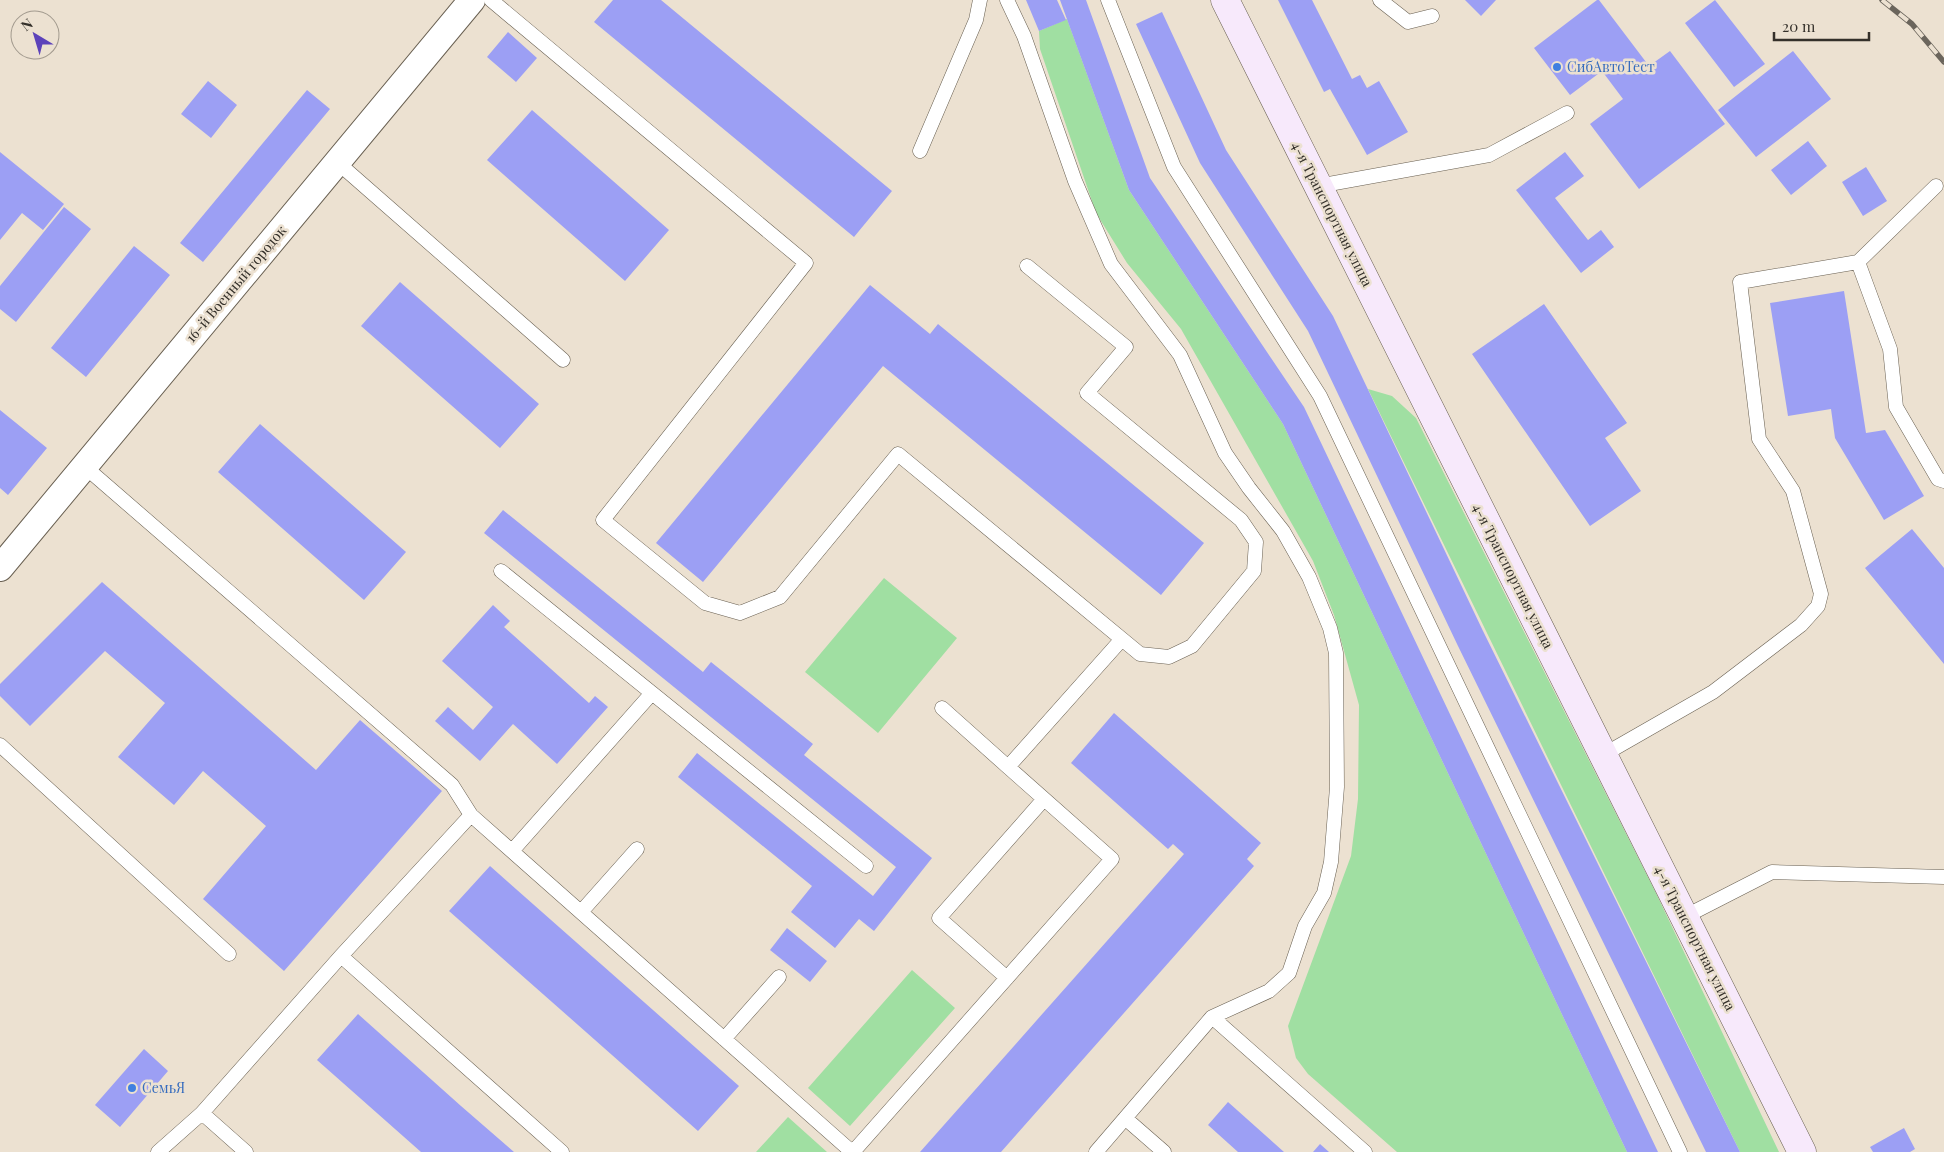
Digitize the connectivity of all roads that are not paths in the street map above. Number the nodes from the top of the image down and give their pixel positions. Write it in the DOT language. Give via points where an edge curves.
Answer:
graph roads {
  1 [pos="472,0"];
  2 [pos="491,0"];
  3 [pos="980,0"];
  4 [pos="1007,0"];
  5 [pos="1108,0"];
  6 [pos="1225,0"];
  7 [pos="1380,0"];
  8 [pos="1432,16"];
  9 [pos="1567,113"];
  10 [pos="920,151"];
  11 [pos="338,162"];
  12 [pos="1318,186"];
  13 [pos="1936,186"];
  14 [pos="1858,262"];
  15 [pos="1027,266"];
  16 [pos="563,360"];
  17 [pos="84,466"];
  18 [pos="1944,481"];
  19 [pos="0,568"];
  20 [pos="502,571"];
  21 [pos="1122,639"];
  22 [pos="652,693"];
  23 [pos="942,708"];
  24 [pos="0,745"];
  25 [pos="1603,755"];
  26 [pos="1008,767"];
  27 [pos="1044,799"];
  28 [pos="471,815"];
  29 [pos="637,849"];
  30 [pos="512,852"];
  31 [pos="866,866"];
  32 [pos="1944,877"];
  33 [pos="581,912"];
  34 [pos="1684,917"];
  35 [pos="229,954"];
  36 [pos="341,956"];
  37 [pos="779,977"];
  38 [pos="1007,978"];
  39 [pos="1212,1017"];
  40 [pos="724,1039"];
  41 [pos="202,1114"];
  42 [pos="1125,1118"];
  43 [pos="158,1152"];
  44 [pos="246,1152"];
  45 [pos="562,1152"];
  46 [pos="852,1152"];
  47 [pos="1096,1152"];
  48 [pos="1164,1152"];
  49 [pos="1365,1152"];
  50 [pos="1680,1152"];
  51 [pos="1802,1152"];
  1 -- 11 [label="street, 16-й Военный городок"];
  2 -- 21 [label="lane" via="806,264 603,520 705,604 740,613 780,597 898,454"];
  3 -- 10 [label="lane" via="976,20"];
  4 -- 39 [label="lane" via="1024,36 1074,181 1111,264 1180,355 1226,453 1283,531 1309,577 1330,628 1336,653 1337,787 1331,862 1324,893 1305,926 1289,973 1269,991"];
  5 -- 50 [label="lane" via="1174,167 1320,396"];
  6 -- 12 [label="main road, 4-я Транспортная улица"];
  7 -- 8 [label="lane" via="1408,22"];
  9 -- 12 [label="lane" via="1489,155"];
  11 -- 16 [label="lane"];
  11 -- 17 [label="street, 16-й Военный городок"];
  12 -- 25 [label="main road, 4-я Транспортная улица"];
  13 -- 14 [label="lane"];
  14 -- 18 [label="lane" via="1890,349 1896,407 1938,479"];
  14 -- 25 [label="lane" via="1740,282 1759,439 1793,491 1821,594 1818,606 1801,625 1713,692"];
  15 -- 21 [label="lane" via="1126,347 1087,393 1241,520 1256,542 1254,571 1192,646 1169,657 1140,654"];
  17 -- 19 [label="street, 16-й Военный городок"];
  17 -- 28 [label="lane" via="452,785"];
  20 -- 22 [label="lane"];
  21 -- 26 [label="lane"];
  22 -- 30 [label="lane"];
  22 -- 31 [label="lane"];
  23 -- 26 [label="lane"];
  24 -- 35 [label="lane"];
  25 -- 34 [label="main road, 4-я Транспортная улица"];
  26 -- 27 [label="lane"];
  27 -- 38 [label="lane" via="1112,859"];
  27 -- 38 [label="lane" via="939,918"];
  28 -- 30 [label="lane"];
  28 -- 36 [label="lane"];
  29 -- 33 [label="lane"];
  30 -- 33 [label="lane"];
  32 -- 34 [label="lane" via="1772,872"];
  33 -- 40 [label="lane"];
  34 -- 51 [label="main road, 4-я Транспортная улица"];
  36 -- 41 [label="lane"];
  36 -- 45 [label="lane"];
  37 -- 40 [label="lane"];
  38 -- 46 [label="lane"];
  39 -- 42 [label="lane"];
  39 -- 49 [label="lane"];
  40 -- 46 [label="lane"];
  41 -- 43 [label="lane"];
  41 -- 44 [label="lane"];
  42 -- 47 [label="lane"];
  42 -- 48 [label="lane"];
}
